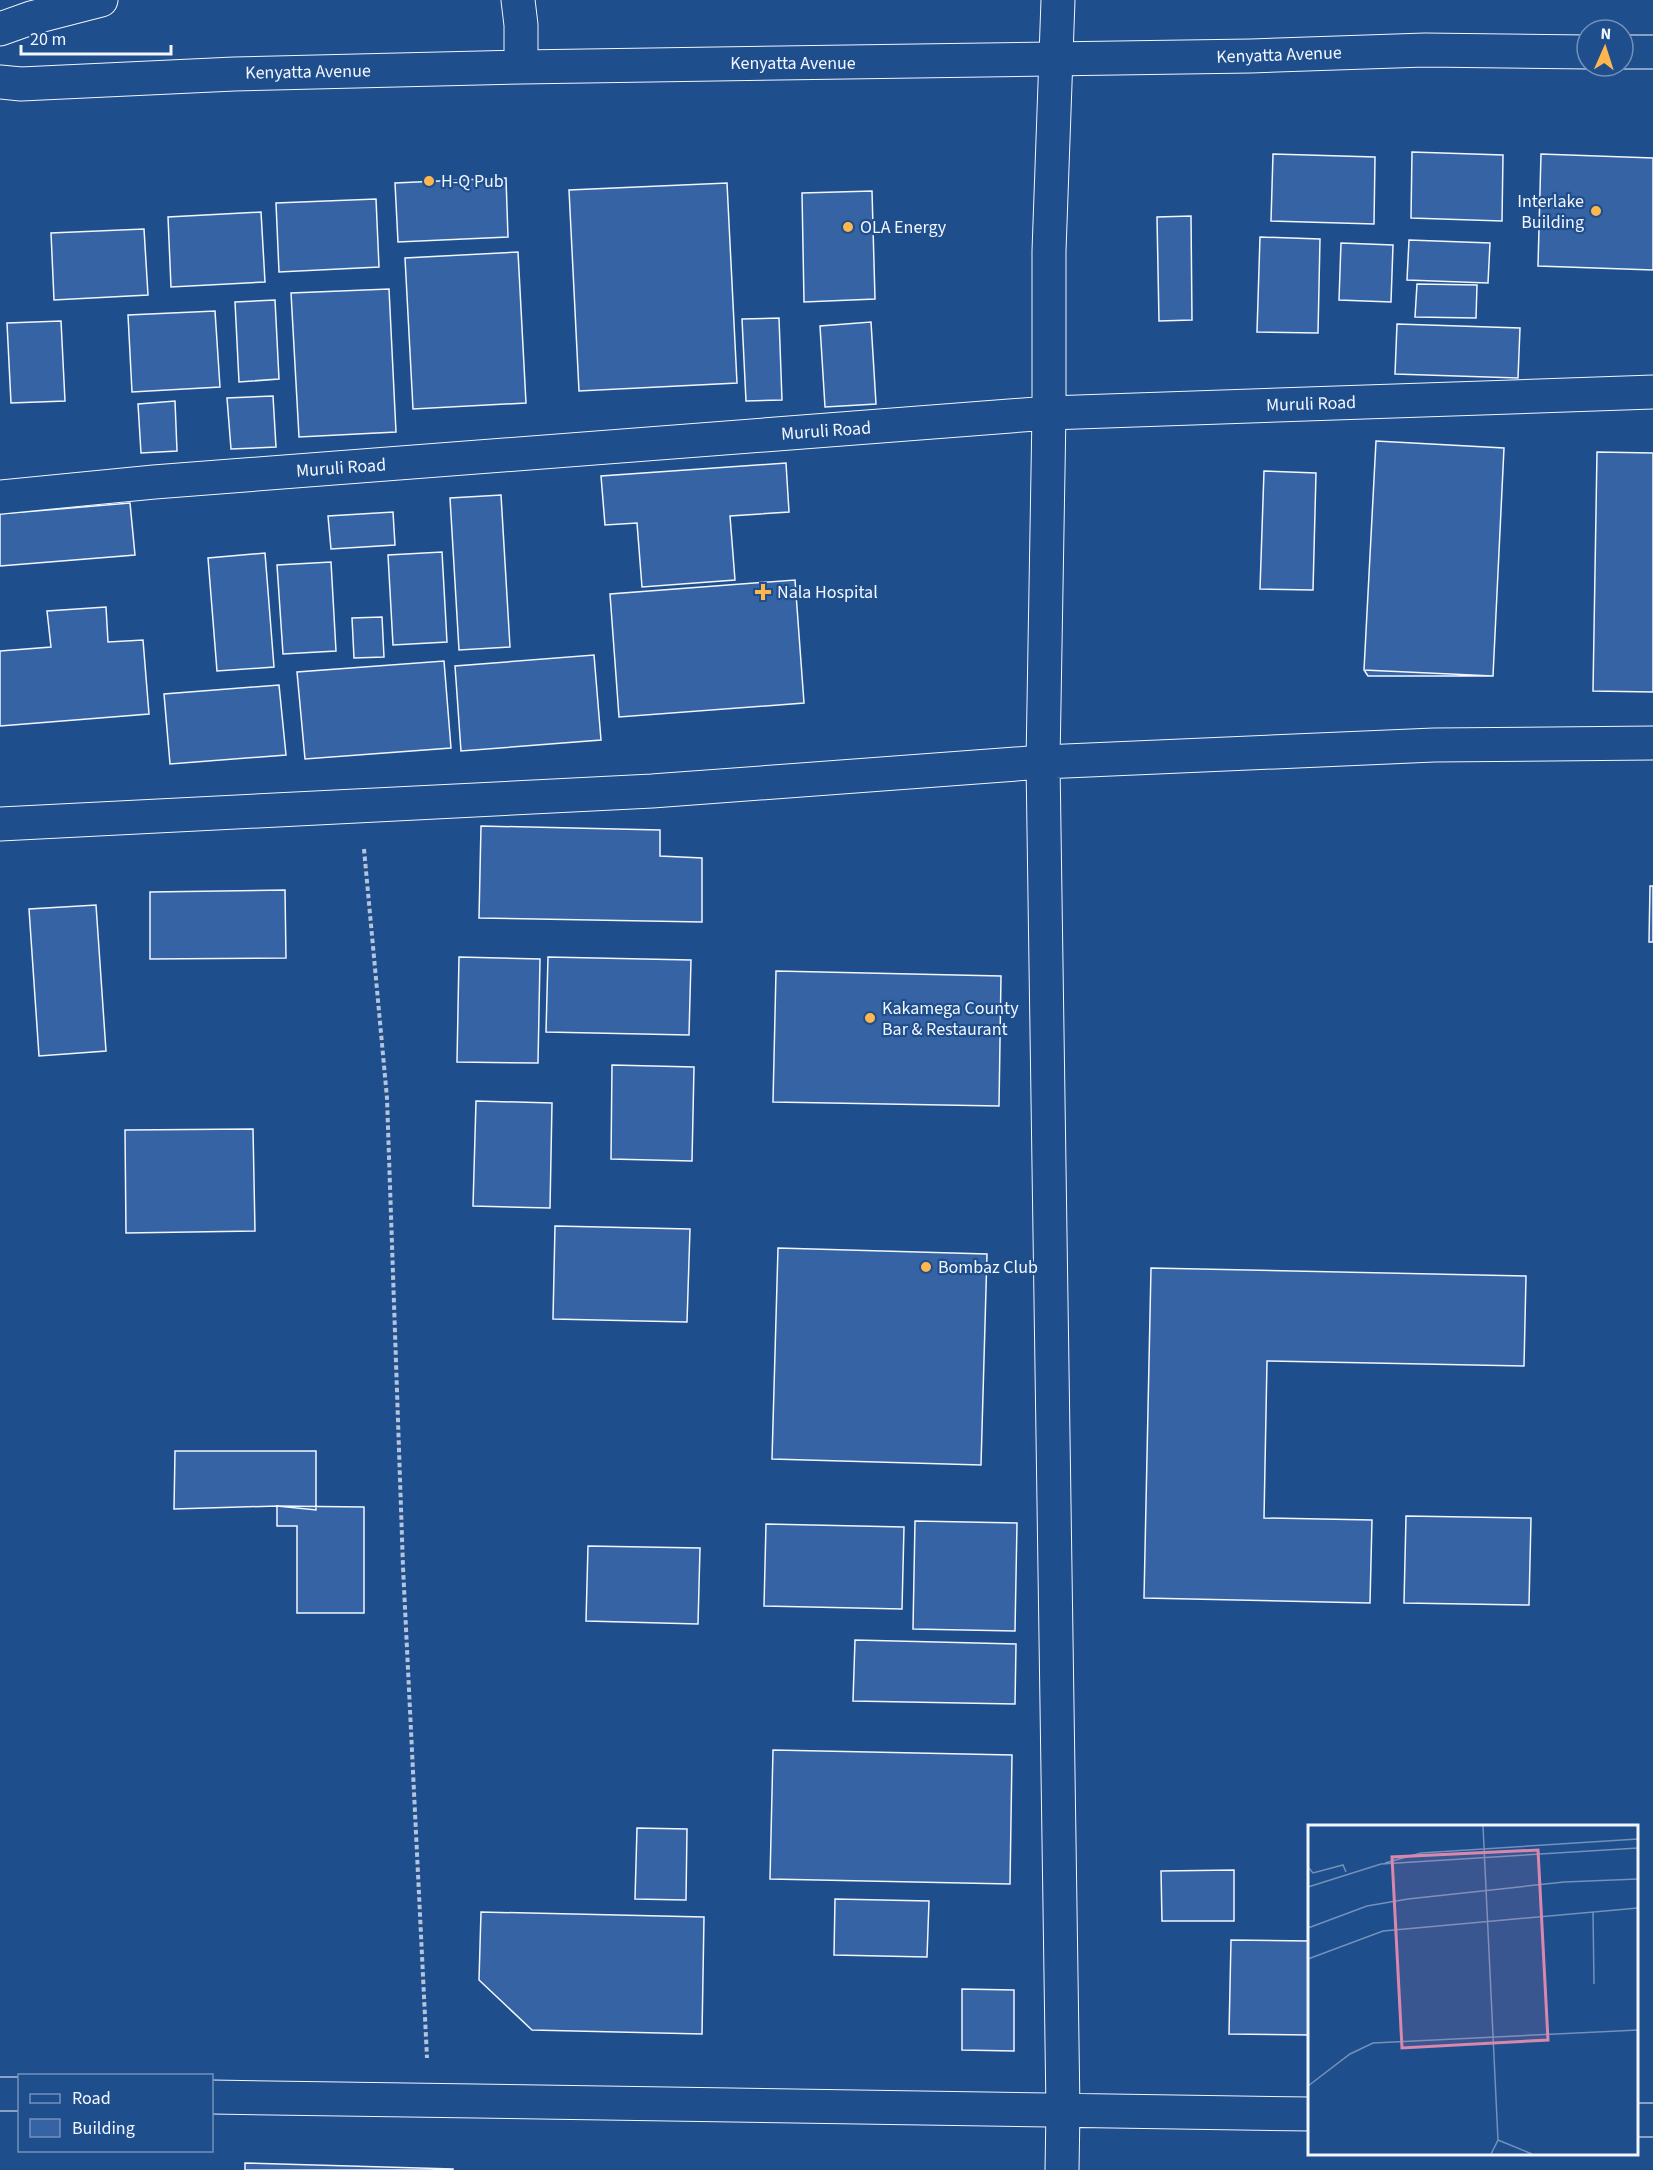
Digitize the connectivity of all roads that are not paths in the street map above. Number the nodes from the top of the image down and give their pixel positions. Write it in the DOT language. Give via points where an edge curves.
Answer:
graph roads {
  1 [pos="100,0"];
  2 [pos="518,0"];
  3 [pos="1058,0"];
  4 [pos="0,29"];
  5 [pos="1575,52"];
  6 [pos="1635,52"];
  7 [pos="1653,52"];
  8 [pos="1057,59"];
  9 [pos="522,67"];
  10 [pos="0,82"];
  11 [pos="1653,392"];
  12 [pos="1049,413"];
  13 [pos="0,496"];
  14 [pos="1653,743"];
  15 [pos="1044,762"];
  16 [pos="0,824"];
  17 [pos="0,2094"];
  18 [pos="18,2094"];
  19 [pos="213,2097"];
  20 [pos="1063,2110"];
  21 [pos="1308,2114"];
  22 [pos="1062,2170"];
  1 -- 4 [label="main road"];
  2 -- 9 [label="main road"];
  3 -- 8 [label="main road"];
  5 -- 8 [label="main road, Kenyatta Avenue" via="1425,50"];
  6 -- 7 [label="main road"];
  8 -- 9 [label="main road, Kenyatta Avenue"];
  8 -- 12 [label="main road" via="1049,251"];
  9 -- 10 [label="main road, Kenyatta Avenue"];
  11 -- 12 [label="main road, Muruli Road"];
  12 -- 13 [label="main road, Muruli Road"];
  12 -- 15 [label="main road"];
  14 -- 15 [label="main road" via="1434,745"];
  15 -- 16 [label="main road" via="664,790"];
  15 -- 20 [label="main road"];
  17 -- 18 [label="main road"];
  19 -- 20 [label="main road"];
  20 -- 21 [label="main road"];
  20 -- 22 [label="main road"];
}
